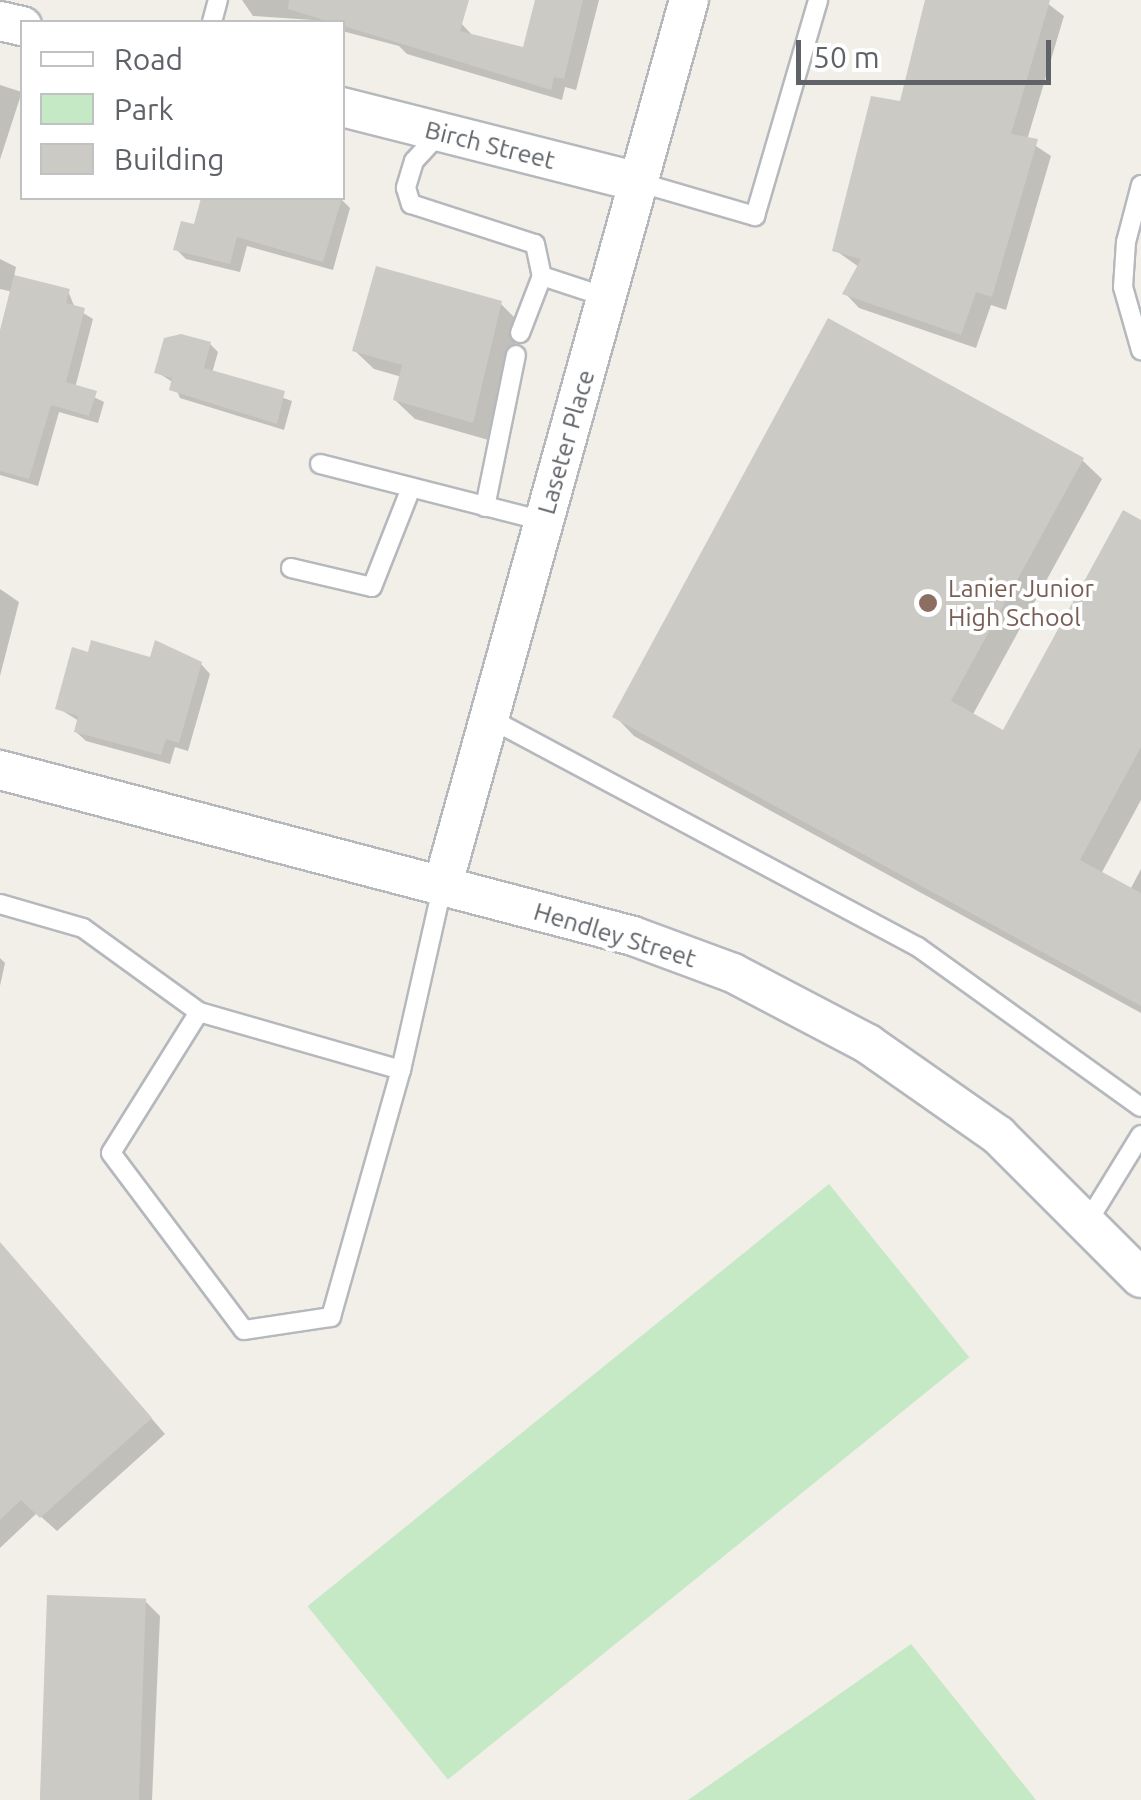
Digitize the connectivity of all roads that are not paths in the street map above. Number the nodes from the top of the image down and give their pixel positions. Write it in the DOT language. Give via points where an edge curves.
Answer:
graph roads {
  1 [pos="690,0"];
  2 [pos="818,0"];
  3 [pos="345,109"];
  4 [pos="440,132"];
  5 [pos="638,182"];
  6 [pos="1141,185"];
  7 [pos="542,276"];
  8 [pos="606,297"];
  9 [pos="520,333"];
  10 [pos="1141,350"];
  11 [pos="516,355"];
  12 [pos="320,464"];
  13 [pos="411,488"];
  14 [pos="485,506"];
  15 [pos="544,520"];
  16 [pos="291,568"];
  17 [pos="489,718"];
  18 [pos="0,770"];
  19 [pos="443,884"];
  20 [pos="0,904"];
  21 [pos="199,1012"];
  22 [pos="401,1070"];
  23 [pos="1141,1107"];
  24 [pos="1141,1134"];
  25 [pos="1088,1220"];
  26 [pos="1141,1278"];
  1 -- 5 [label="street, Laseter Place"];
  2 -- 5 [label="lane" via="755,216"];
  3 -- 4 [label="street, Birch Street"];
  4 -- 5 [label="street, Birch Street"];
  4 -- 7 [label="lane" via="414,161 406,188 411,204 536,244"];
  5 -- 8 [label="street, Laseter Place"];
  6 -- 10 [label="lane" via="1123,287"];
  7 -- 8 [label="lane"];
  7 -- 9 [label="lane"];
  8 -- 15 [label="street, Laseter Place"];
  11 -- 14 [label="lane"];
  12 -- 13 [label="lane"];
  13 -- 14 [label="lane"];
  13 -- 16 [label="lane" via="372,587"];
  14 -- 15 [label="lane"];
  15 -- 17 [label="street, Laseter Place"];
  17 -- 19 [label="street, Laseter Place"];
  17 -- 23 [label="lane" via="918,947"];
  18 -- 19 [label="street, Hendley Street"];
  19 -- 22 [label="lane"];
  19 -- 25 [label="street, Hendley Street" via="633,936 733,973 884,1056 998,1136"];
  20 -- 21 [label="lane" via="82,928"];
  21 -- 22 [label="lane"];
  21 -- 22 [label="lane" via="111,1152 244,1330 331,1318"];
  24 -- 25 [label="lane"];
  25 -- 26 [label="street, Hendley Street"];
}
